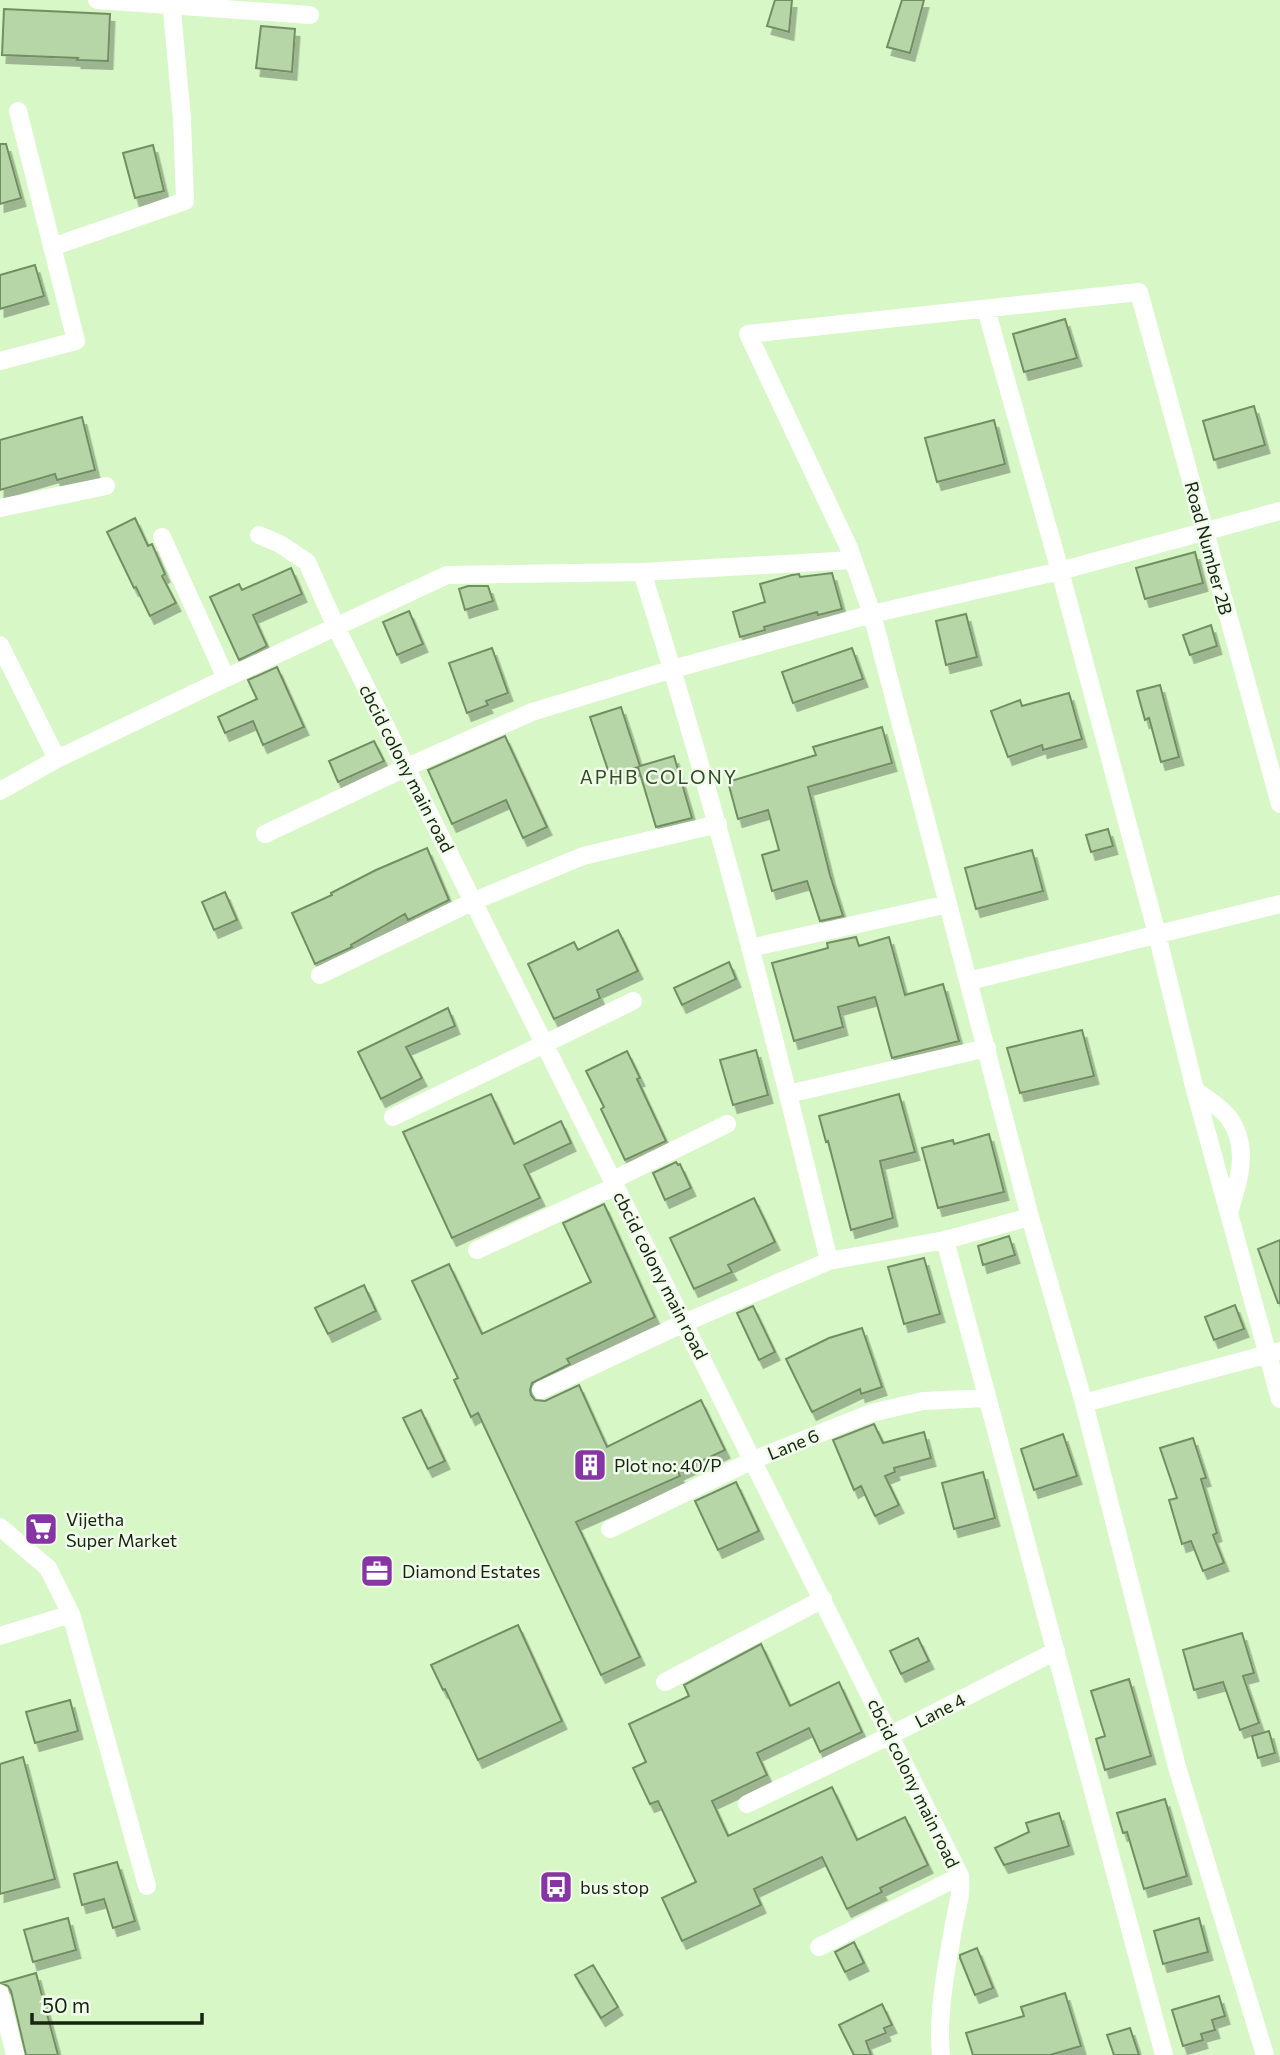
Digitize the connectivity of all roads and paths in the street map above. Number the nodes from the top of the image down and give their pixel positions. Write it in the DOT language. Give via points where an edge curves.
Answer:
graph roads {
  1 [pos="97,0"];
  2 [pos="172,2"];
  3 [pos="310,15"];
  4 [pos="18,111"];
  5 [pos="52,247"];
  6 [pos="986,309"];
  7 [pos="0,361"];
  8 [pos="106,486"];
  9 [pos="0,508"];
  10 [pos="1280,511"];
  11 [pos="1204,532"];
  12 [pos="259,535"];
  13 [pos="162,537"];
  14 [pos="853,560"];
  15 [pos="1060,571"];
  16 [pos="642,572"];
  17 [pos="872,614"];
  18 [pos="336,627"];
  19 [pos="0,645"];
  20 [pos="673,669"];
  21 [pos="226,678"];
  22 [pos="57,758"];
  23 [pos="407,768"];
  24 [pos="0,790"];
  25 [pos="1280,804"];
  26 [pos="718,824"];
  27 [pos="265,834"];
  28 [pos="474,901"];
  29 [pos="948,904"];
  30 [pos="1280,904"];
  31 [pos="1157,934"];
  32 [pos="750,948"];
  33 [pos="320,975"];
  34 [pos="969,981"];
  35 [pos="633,1001"];
  36 [pos="545,1044"];
  37 [pos="987,1048"];
  38 [pos="1195,1090"];
  39 [pos="788,1094"];
  40 [pos="393,1117"];
  41 [pos="727,1124"];
  42 [pos="615,1183"];
  43 [pos="1229,1212"];
  44 [pos="1030,1217"];
  45 [pos="945,1240"];
  46 [pos="477,1250"];
  47 [pos="829,1261"];
  48 [pos="684,1322"];
  49 [pos="1274,1353"];
  50 [pos="541,1390"];
  51 [pos="987,1398"];
  52 [pos="1280,1399"];
  53 [pos="1084,1403"];
  54 [pos="753,1460"];
  55 [pos="0,1527"];
  56 [pos="610,1529"];
  57 [pos="823,1599"];
  58 [pos="71,1614"];
  59 [pos="0,1636"];
  60 [pos="1056,1651"];
  61 [pos="665,1682"];
  62 [pos="891,1735"];
  63 [pos="747,1804"];
  64 [pos="960,1876"];
  65 [pos="147,1886"];
  66 [pos="819,1947"];
  67 [pos="0,1994"];
  68 [pos="939,2054"];
  69 [pos="15,2055"];
  70 [pos="1164,2055"];
  71 [pos="1265,2055"];
  1 -- 2 [label="street"];
  2 -- 3 [label="street"];
  2 -- 5 [label="street" via="186,201"];
  4 -- 5 [label="street"];
  5 -- 7 [label="street" via="76,341"];
  6 -- 11 [label="street, Road Number 2B" via="1139,292"];
  6 -- 14 [label="street" via="748,334"];
  6 -- 15 [label="street"];
  8 -- 9 [label="street"];
  10 -- 11 [label="street"];
  11 -- 15 [label="street"];
  11 -- 25 [label="street, Road Number 2B"];
  12 -- 18 [label="street, cbcid colony main road" via="307,562"];
  13 -- 21 [label="street"];
  14 -- 16 [label="street"];
  14 -- 17 [label="street"];
  15 -- 17 [label="street"];
  15 -- 31 [label="street"];
  16 -- 18 [label="street" via="447,575"];
  16 -- 20 [label="street"];
  17 -- 20 [label="street"];
  17 -- 29 [label="street"];
  18 -- 21 [label="street"];
  18 -- 23 [label="street, cbcid colony main road"];
  19 -- 22 [label="street"];
  20 -- 23 [label="street" via="532,712"];
  20 -- 26 [label="street"];
  21 -- 22 [label="street"];
  22 -- 24 [label="street"];
  23 -- 27 [label="street"];
  23 -- 28 [label="street, cbcid colony main road"];
  26 -- 28 [label="street" via="583,856"];
  26 -- 32 [label="street"];
  28 -- 33 [label="street"];
  28 -- 36 [label="street, cbcid colony main road"];
  29 -- 32 [label="street"];
  29 -- 34 [label="street"];
  30 -- 31 [label="street"];
  31 -- 34 [label="street"];
  31 -- 38 [label="street"];
  32 -- 39 [label="street"];
  34 -- 37 [label="street"];
  35 -- 36 [label="street"];
  36 -- 40 [label="street"];
  36 -- 42 [label="street, cbcid colony main road"];
  37 -- 39 [label="street"];
  37 -- 44 [label="street"];
  38 -- 43 [label="street"];
  38 -- 43 [label="street" via="1228,1116 1239,1137 1242,1160"];
  39 -- 47 [label="street"];
  41 -- 42 [label="street"];
  42 -- 46 [label="street"];
  42 -- 48 [label="street, cbcid colony main road"];
  43 -- 49 [label="street"];
  44 -- 45 [label="street"];
  44 -- 53 [label="street"];
  45 -- 47 [label="street"];
  45 -- 51 [label="street"];
  47 -- 48 [label="street"];
  48 -- 50 [label="street"];
  48 -- 54 [label="street, cbcid colony main road"];
  49 -- 52 [label="street"];
  49 -- 53 [label="street"];
  51 -- 54 [label="street, Lane 6" via="923,1401 871,1413"];
  51 -- 60 [label="street"];
  53 -- 71 [label="street" via="1177,1767"];
  54 -- 56 [label="street, Lane 6"];
  54 -- 57 [label="street, cbcid colony main road"];
  55 -- 58 [label="street" via="48,1568"];
  57 -- 61 [label="street"];
  57 -- 62 [label="street, cbcid colony main road"];
  58 -- 59 [label="street"];
  58 -- 65 [label="street"];
  60 -- 62 [label="street, Lane 4"];
  60 -- 70 [label="street"];
  62 -- 63 [label="street, Lane 4"];
  62 -- 64 [label="street, cbcid colony main road"];
  64 -- 66 [label="street"];
  64 -- 68 [label="street, cbcid colony main road" via="962,1894 953,1927"];
  67 -- 69 [label="street"];
}
